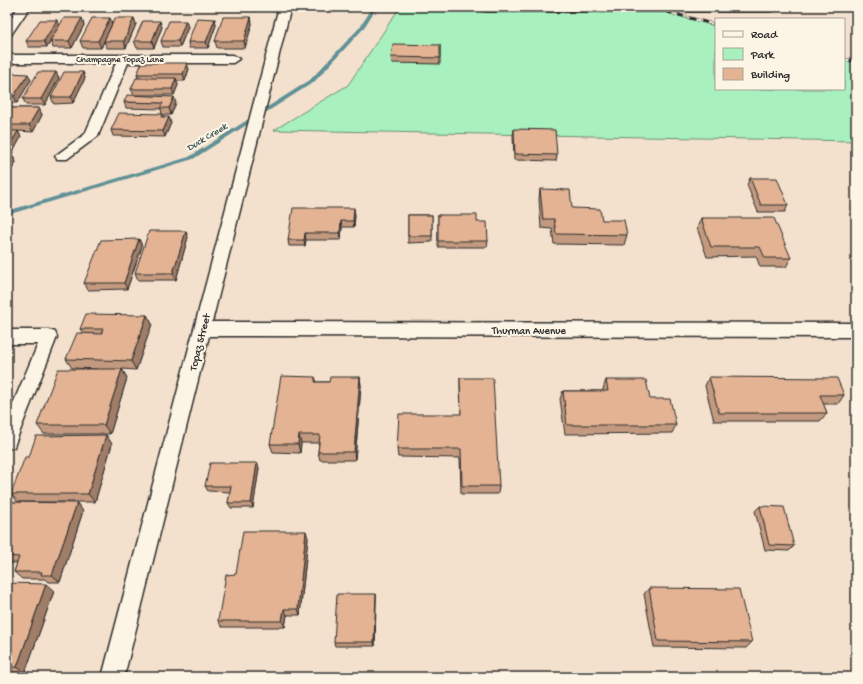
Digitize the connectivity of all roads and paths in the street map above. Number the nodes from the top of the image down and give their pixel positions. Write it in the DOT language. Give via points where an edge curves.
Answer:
graph roads {
  1 [pos="24,7"];
  2 [pos="285,7"];
  3 [pos="486,7"];
  4 [pos="770,7"];
  5 [pos="7,33"];
  6 [pos="7,59"];
  7 [pos="124,59"];
  8 [pos="233,59"];
  9 [pos="62,156"];
  10 [pos="203,329"];
  11 [pos="856,330"];
  12 [pos="7,337"];
  13 [pos="7,441"];
  14 [pos="113,677"];
  1 -- 5 [label="street"];
  2 -- 10 [label="street, Topaz Street"];
  3 -- 4 [label="main road"];
  6 -- 7 [label="street, Champagne Topaz Lane"];
  7 -- 8 [label="street, Champagne Topaz Lane"];
  7 -- 9 [label="street" via="91,136"];
  10 -- 11 [label="street, Thurman Avenue"];
  10 -- 14 [label="street, Topaz Street"];
  12 -- 13 [label="street" via="49,337"];
}
